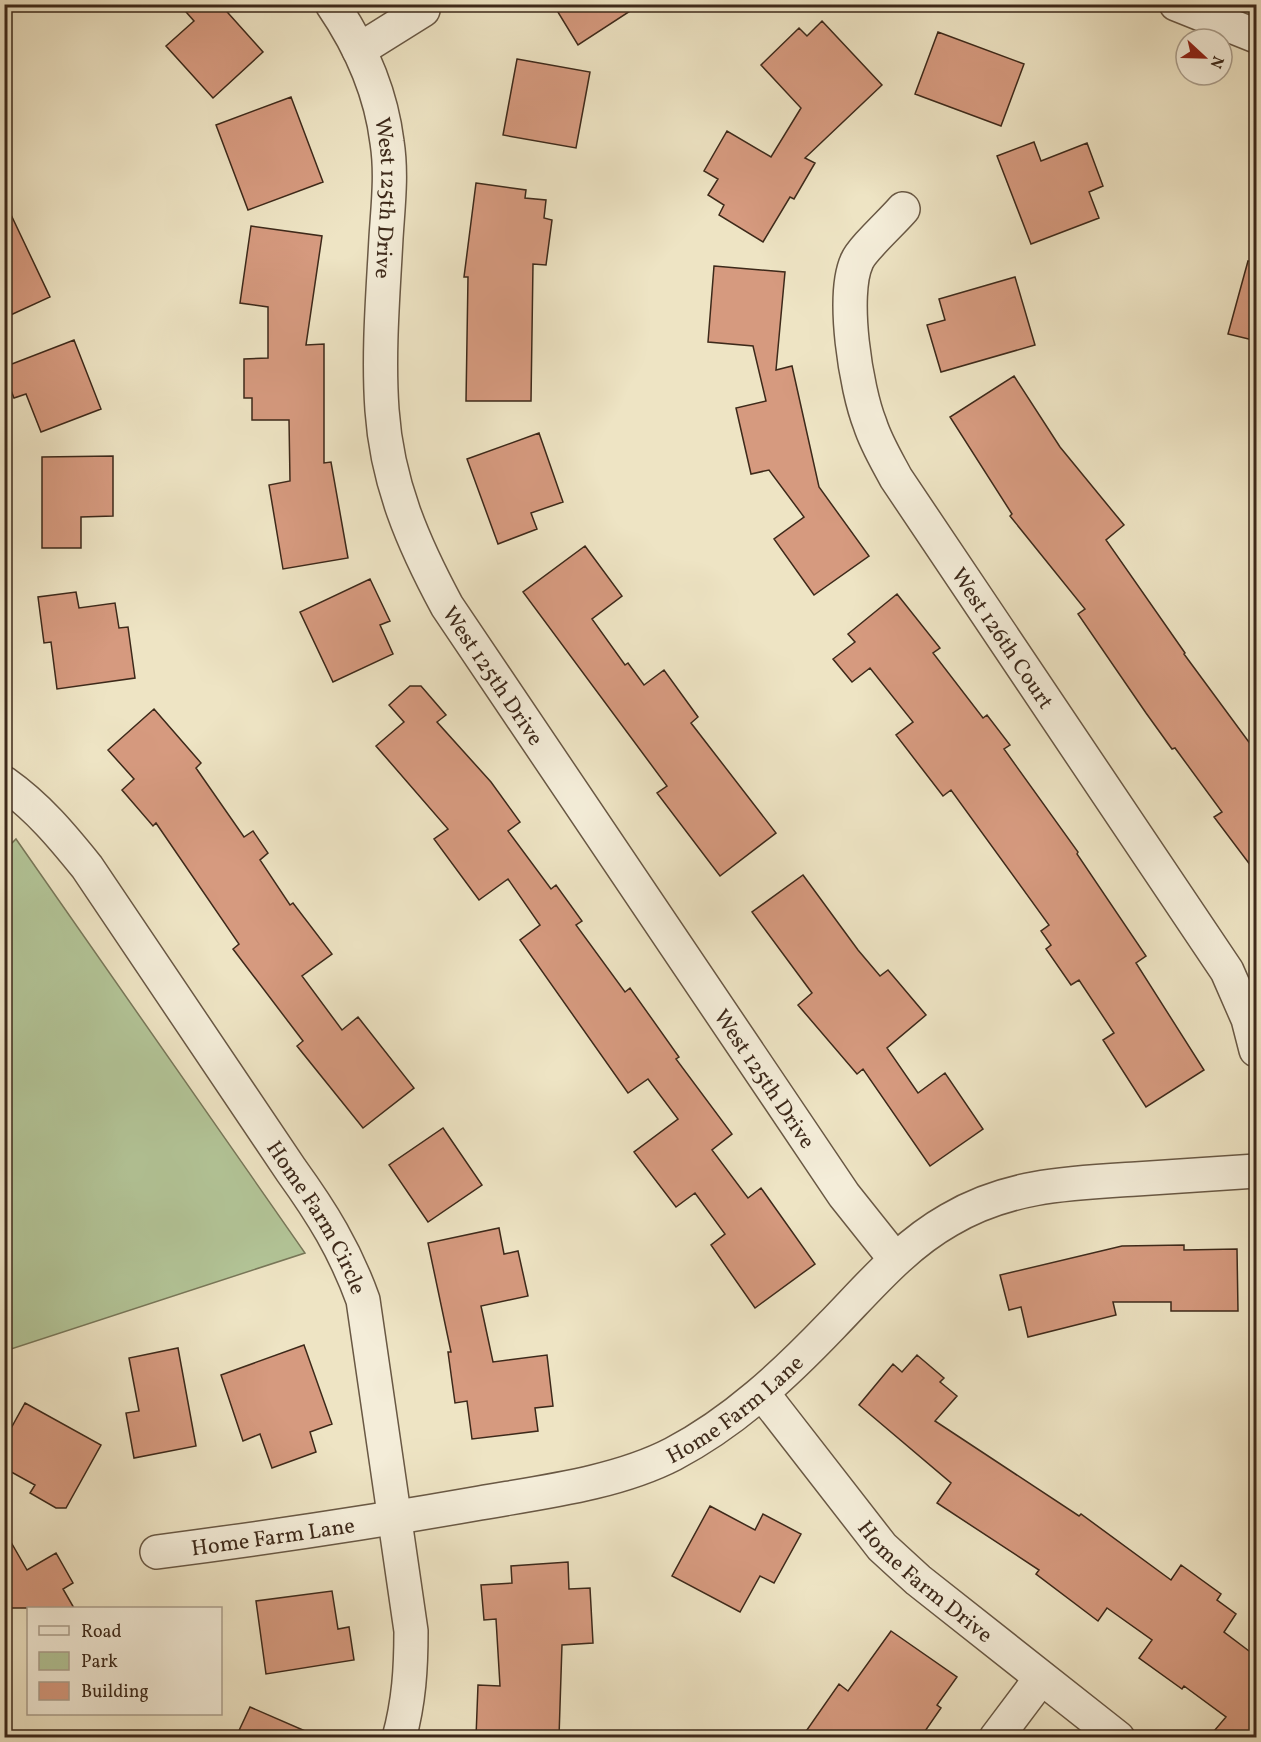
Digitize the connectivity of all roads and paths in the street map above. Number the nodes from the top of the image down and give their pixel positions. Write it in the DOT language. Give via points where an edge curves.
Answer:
graph roads {
  1 [pos="332,4"];
  2 [pos="1176,4"];
  3 [pos="423,10"];
  4 [pos="1257,36"];
  5 [pos="359,50"];
  6 [pos="903,210"];
  7 [pos="4,783"];
  8 [pos="1257,1050"];
  9 [pos="1257,1171"];
  10 [pos="895,1259"];
  11 [pos="763,1394"];
  12 [pos="396,1518"];
  13 [pos="157,1552"];
  14 [pos="1041,1678"];
  15 [pos="399,1737"];
  16 [pos="996,1737"];
  17 [pos="1118,1737"];
  1 -- 5 [label="street, West 125th Drive"];
  2 -- 4 [label="street"];
  3 -- 5 [label="street"];
  5 -- 10 [label="street, West 125th Drive" via="377,98 390,178 381,332 385,441 393,483 420,556 447,606 830,1176"];
  6 -- 8 [label="street, West 126th Court" via="857,260 850,284 858,379 870,424 896,478 1217,954 1248,1019"];
  7 -- 12 [label="street, Home Farm Circle" via="42,814 87,867 336,1236 363,1300"];
  9 -- 10 [label="street, Home Farm Lane" via="1059,1183 1001,1197 948,1220"];
  10 -- 11 [label="street, Home Farm Lane"];
  11 -- 12 [label="street, Home Farm Lane" via="698,1440 670,1456 629,1471"];
  11 -- 14 [label="street, Home Farm Drive" via="882,1547"];
  12 -- 13 [label="street, Home Farm Lane"];
  12 -- 15 [label="street, Home Farm Circle" via="411,1631 411,1677"];
  14 -- 16 [label="street"];
  14 -- 17 [label="street, Home Farm Drive"];
}
